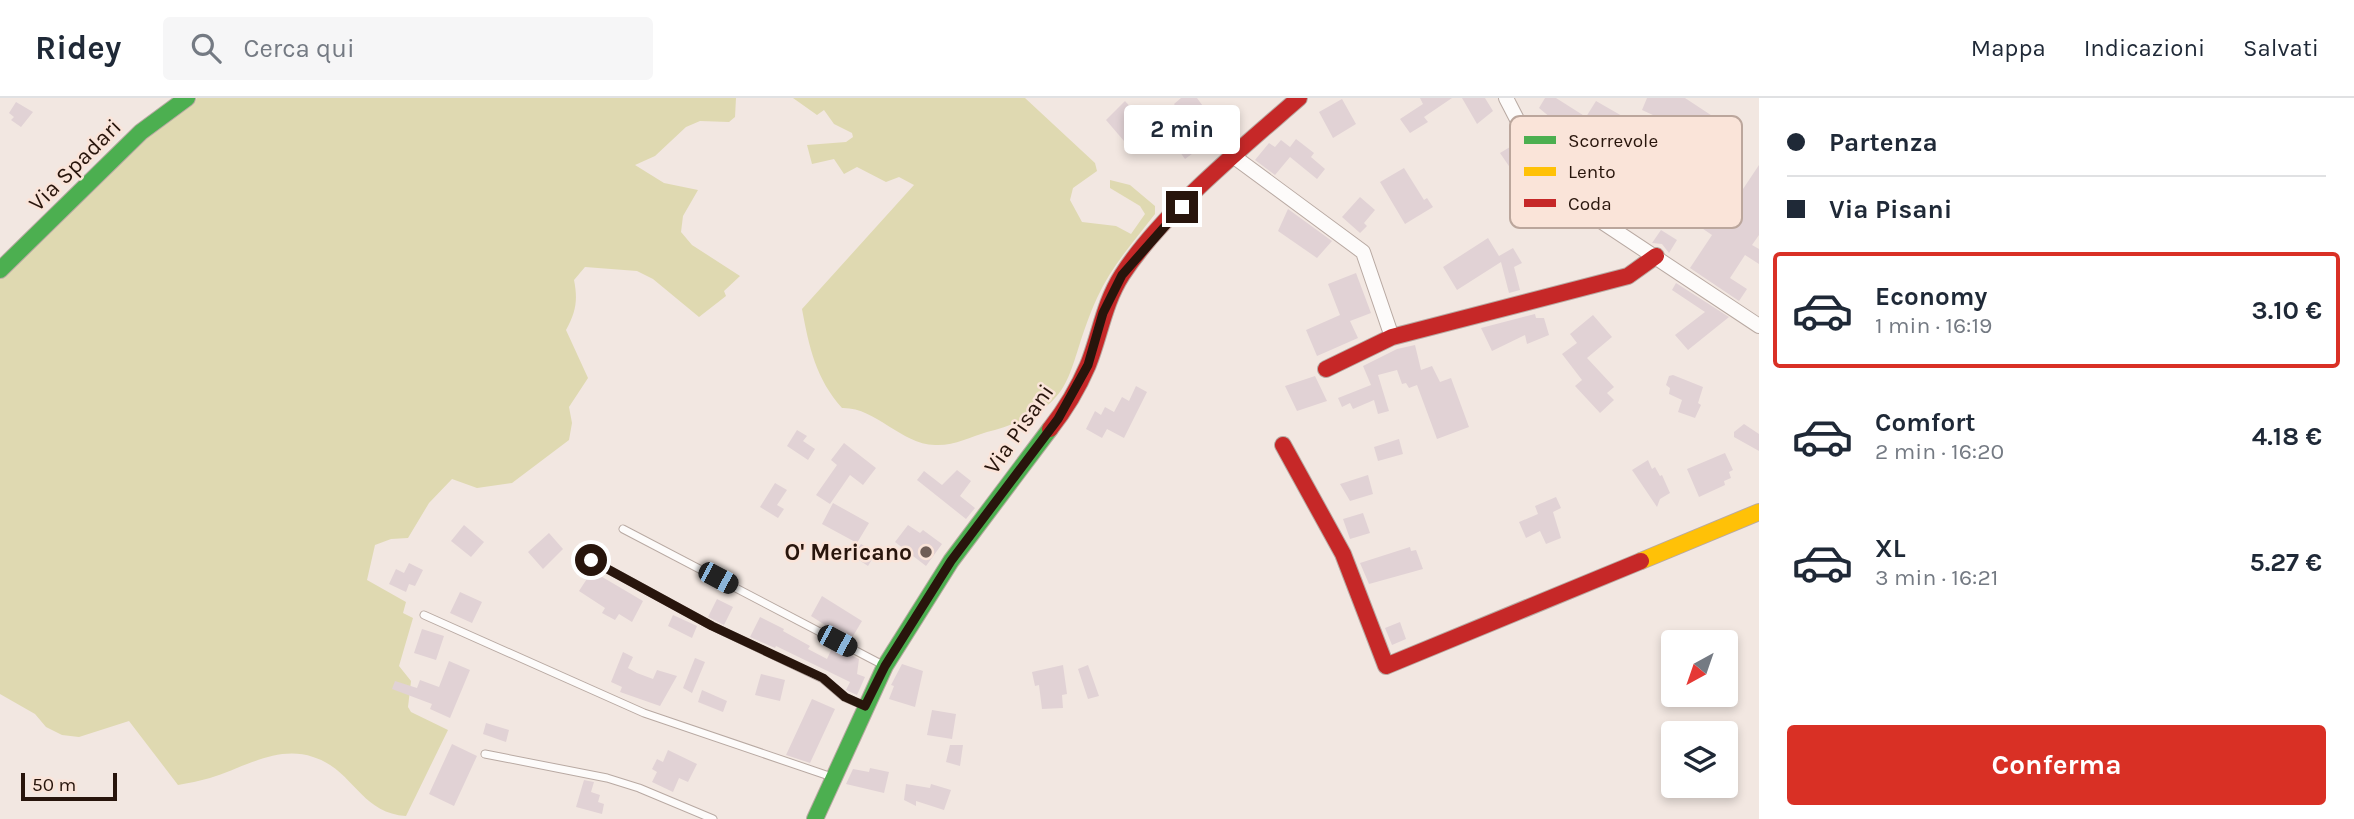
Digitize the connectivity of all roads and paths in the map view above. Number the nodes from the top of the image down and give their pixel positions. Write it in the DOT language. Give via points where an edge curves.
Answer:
graph roads {
  1 [pos="187,98"];
  2 [pos="1506,98"];
  3 [pos="1291,100"];
  4 [pos="1515,116"];
  5 [pos="1233,156"];
  6 [pos="1611,228"];
  7 [pos="1656,256"];
  8 [pos="0,270"];
  9 [pos="1759,326"];
  10 [pos="1392,337"];
  11 [pos="1326,369"];
  12 [pos="1283,445"];
  13 [pos="1759,512"];
  14 [pos="623,528"];
  15 [pos="591,560"];
  16 [pos="424,615"];
  17 [pos="885,666"];
  18 [pos="865,706"];
  19 [pos="485,754"];
  20 [pos="833,778"];
  21 [pos="713,819"];
  22 [pos="815,819"];
  1 -- 8 [label="street, Via Spadari" via="141,132"];
  2 -- 4 [label="street"];
  3 -- 5 [label="street, Via Pisani"];
  5 -- 10 [label="street" via="1363,251"];
  5 -- 17 [label="street, Via Pisani" via="1122,275 1103,313 1088,365 1058,419 951,561"];
  6 -- 7 [label="street"];
  7 -- 9 [label="street"];
  7 -- 10 [label="street" via="1628,275"];
  10 -- 11 [label="street"];
  12 -- 13 [label="street" via="1343,554 1386,666"];
  14 -- 17 [label="lane"];
  15 -- 18 [label="lane" via="712,626 823,678 845,697"];
  16 -- 20 [label="lane" via="644,713"];
  17 -- 18 [label="street, Via Pisani"];
  18 -- 20 [label="street, Via Pisani"];
  19 -- 21 [label="lane" via="607,778"];
  20 -- 22 [label="street, Via Pisani"];
}
